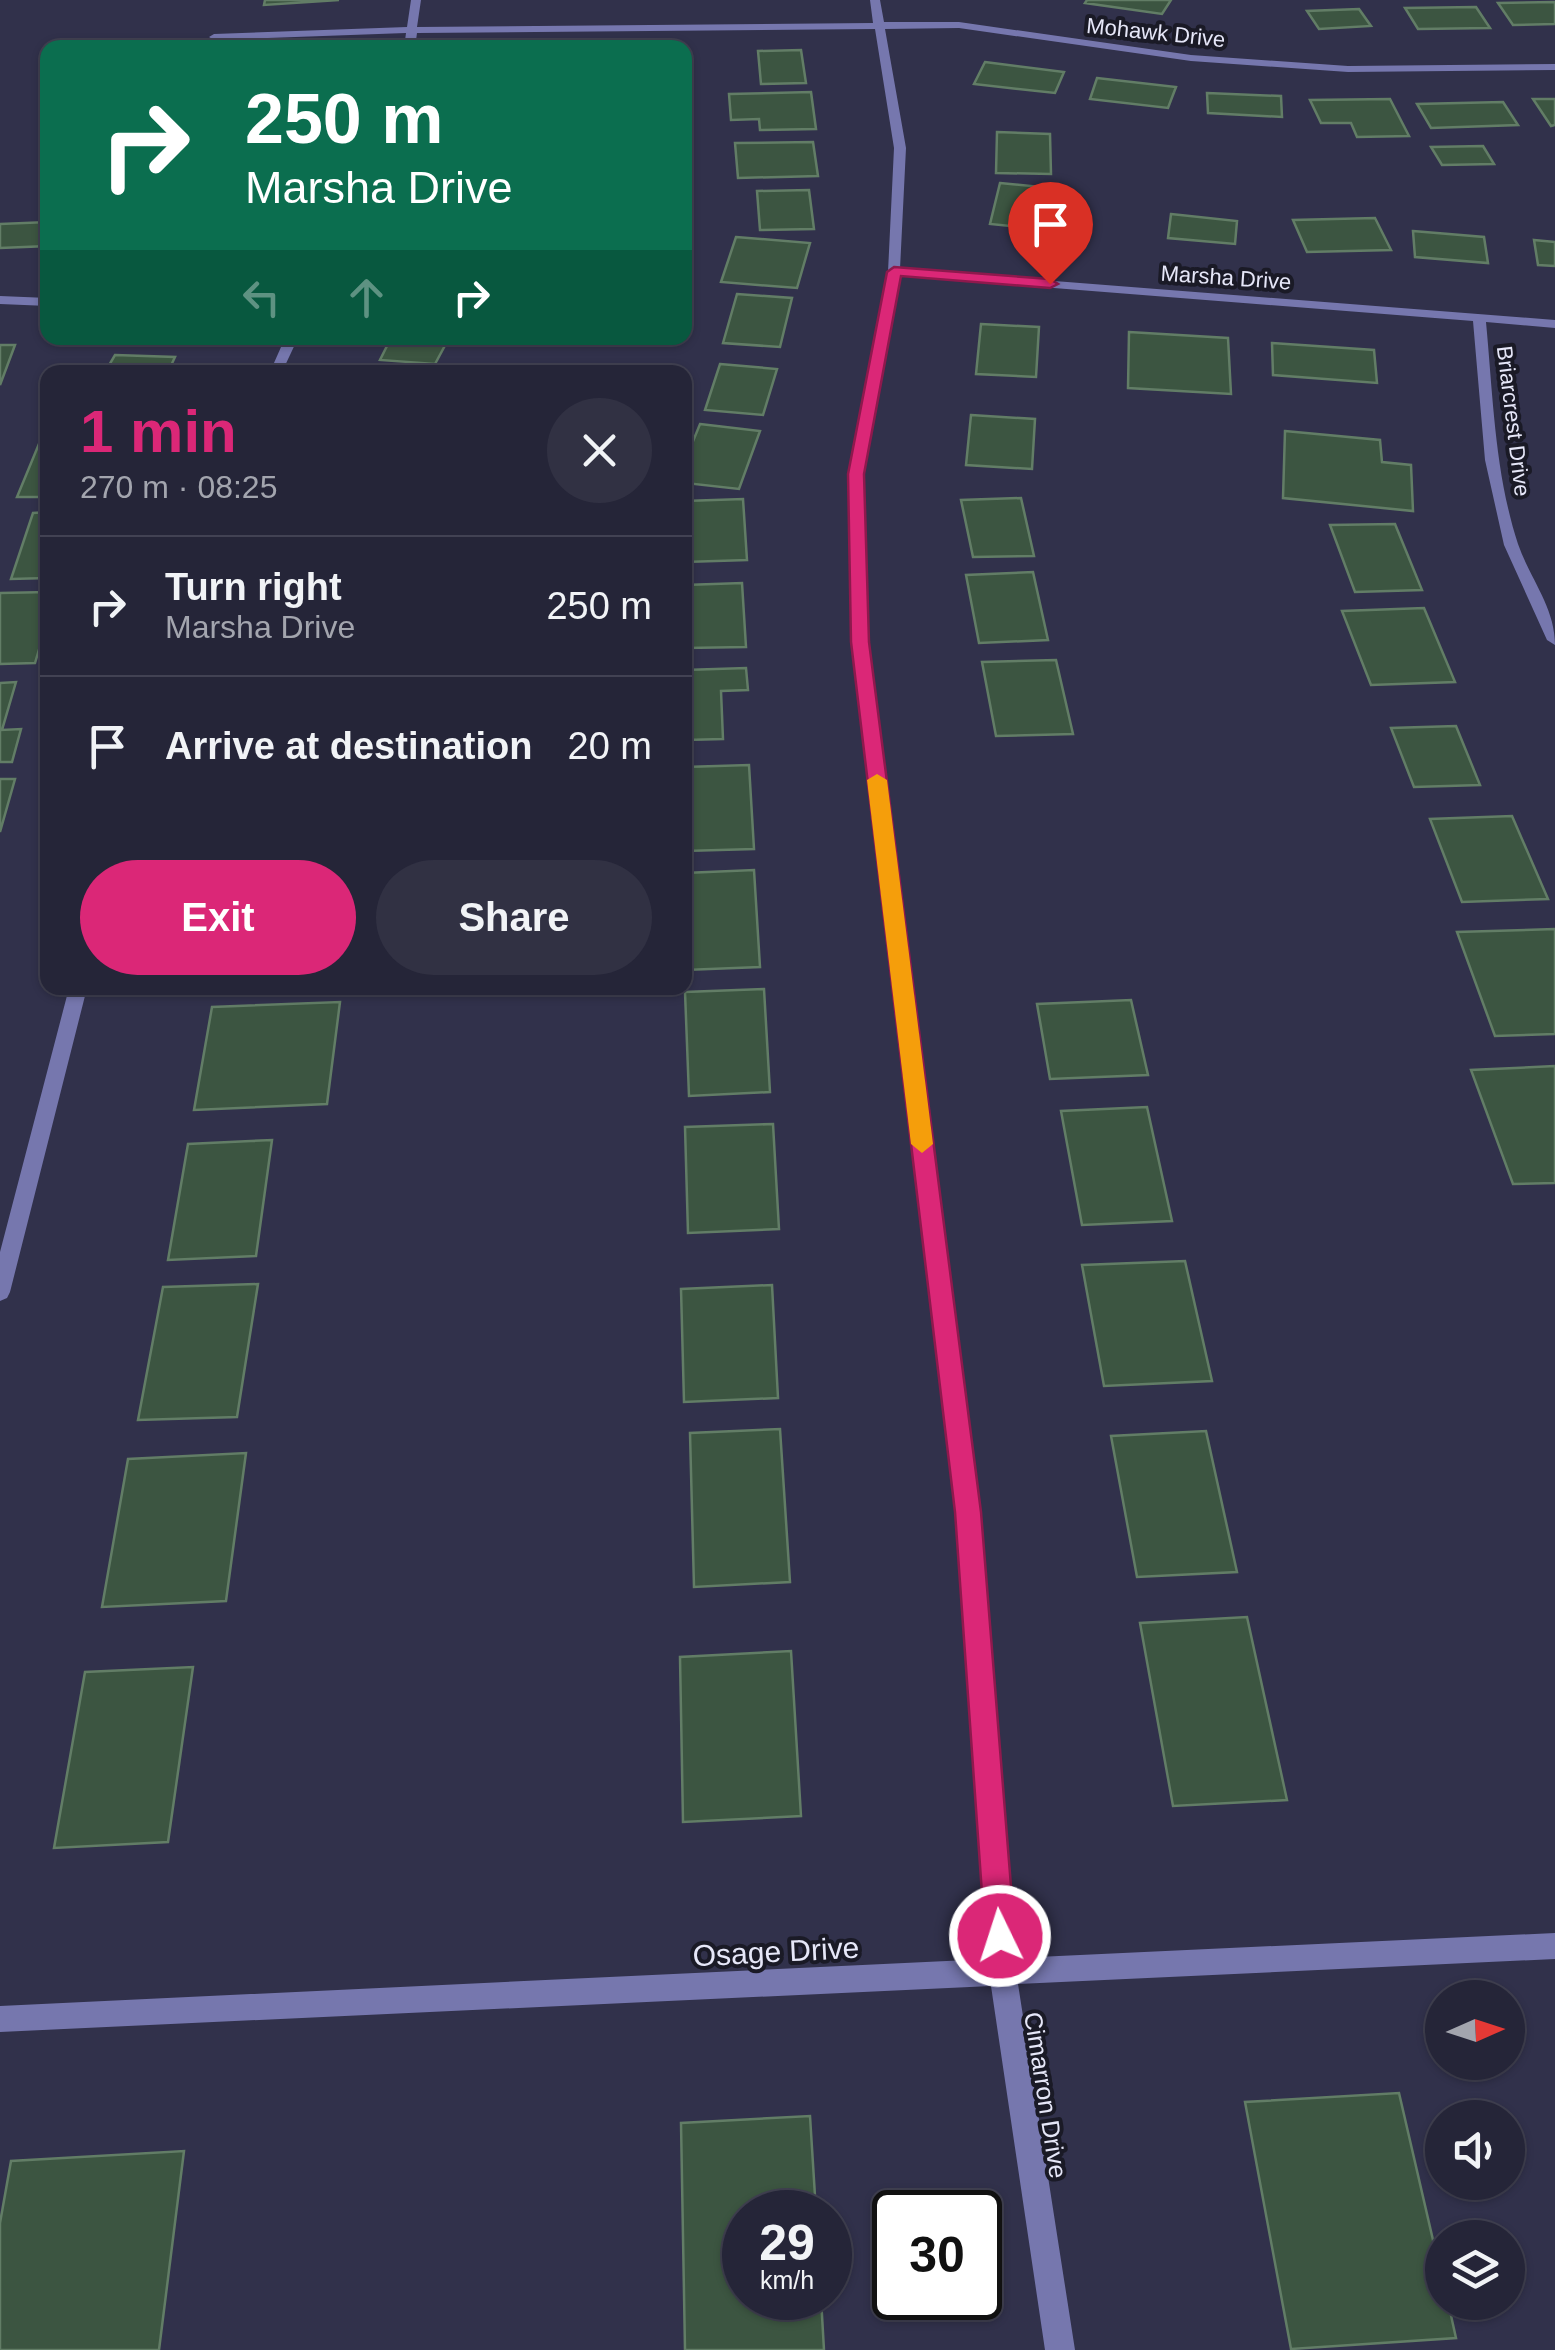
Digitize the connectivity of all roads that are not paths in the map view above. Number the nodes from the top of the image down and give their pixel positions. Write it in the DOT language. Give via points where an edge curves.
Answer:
graph roads {
  1 [pos="416,0"];
  2 [pos="875,0"];
  3 [pos="880,25"];
  4 [pos="412,30"];
  5 [pos="214,37"];
  6 [pos="410,40"];
  7 [pos="1555,67"];
  8 [pos="894,272"];
  9 [pos="0,300"];
  10 [pos="40,302"];
  11 [pos="1479,316"];
  12 [pos="1555,324"];
  13 [pos="1555,640"];
  14 [pos="76,995"];
  15 [pos="0,1292"];
  16 [pos="1555,1946"];
  17 [pos="1003,1974"];
  18 [pos="0,2019"];
  19 [pos="1060,2350"];
  1 -- 4 [label="street"];
  2 -- 3 [label="street, Cimarron Drive"];
  3 -- 4 [label="street, Mohawk Drive"];
  3 -- 7 [label="street, Mohawk Drive" via="959,25 1153,54 1348,69"];
  3 -- 8 [label="street, Cimarron Drive" via="900,148"];
  4 -- 5 [label="street, Mohawk Drive"];
  4 -- 6 [label="street"];
  8 -- 11 [label="street, Marsha Drive"];
  8 -- 17 [label="street, Cimarron Drive" via="856,474 860,642 968,1512"];
  9 -- 10 [label="street"];
  11 -- 12 [label="street, Marsha Drive"];
  11 -- 13 [label="street, Briarcrest Drive" via="1492,460 1510,545"];
  14 -- 15 [label="street"];
  16 -- 17 [label="street, Osage Drive"];
  17 -- 18 [label="street, Osage Drive"];
  17 -- 19 [label="street, Cimarron Drive"];
}
